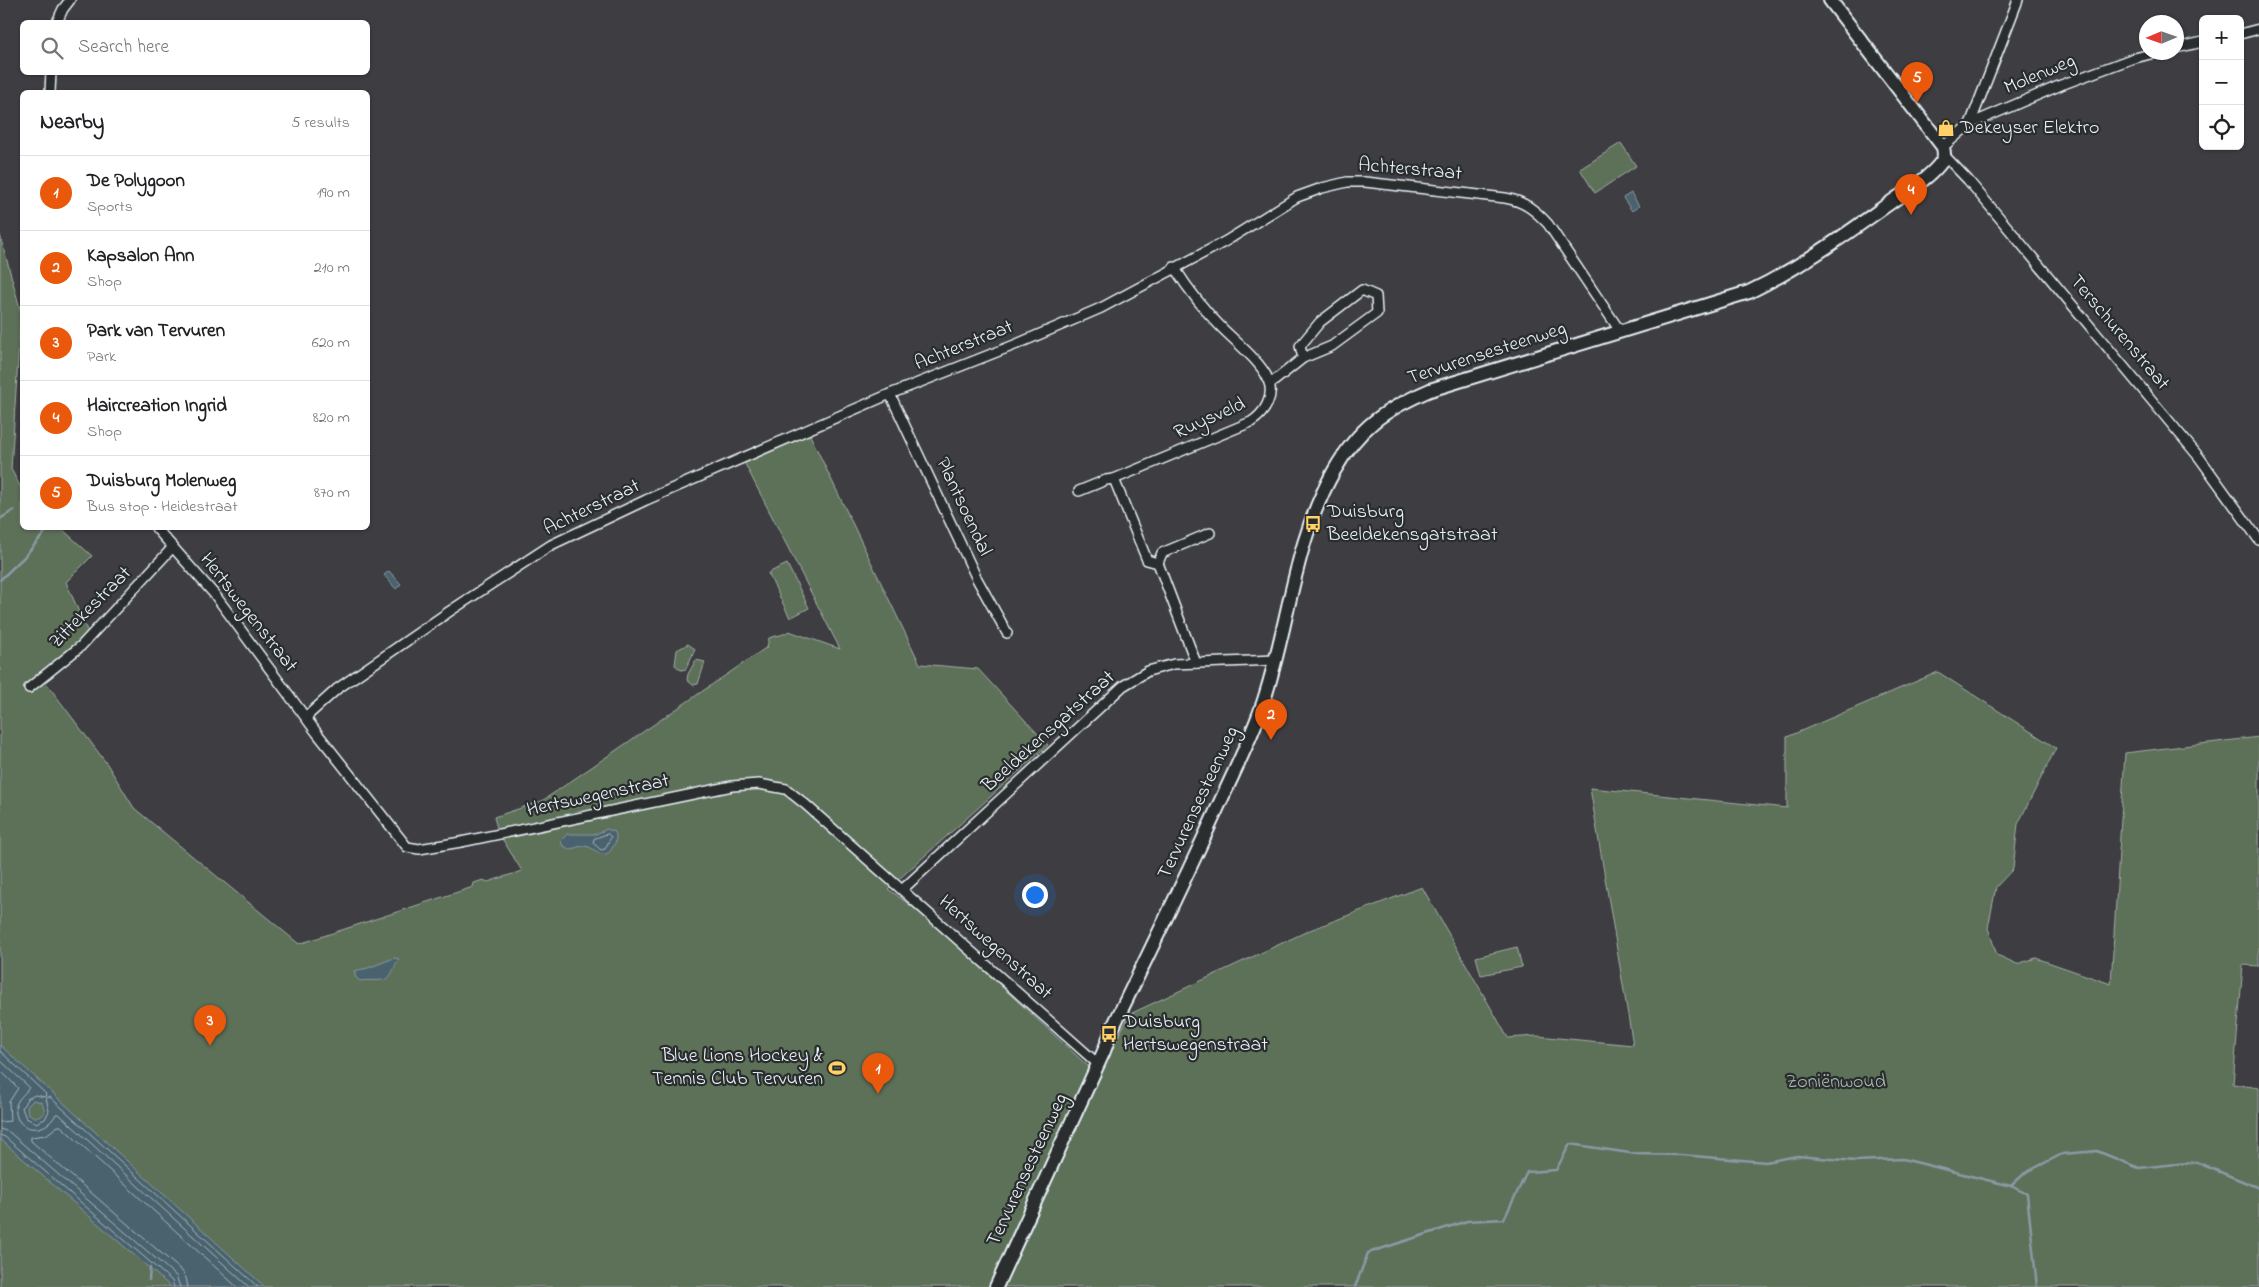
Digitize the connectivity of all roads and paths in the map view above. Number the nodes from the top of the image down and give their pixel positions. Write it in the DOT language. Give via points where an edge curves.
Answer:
graph roads {
  1 [pos="70,0"];
  2 [pos="1830,0"];
  3 [pos="2018,0"];
  4 [pos="58,20"];
  5 [pos="2259,29"];
  6 [pos="2244,33"];
  7 [pos="2199,43"];
  8 [pos="2184,46"];
  9 [pos="2139,58"];
  10 [pos="51,75"];
  11 [pos="50,90"];
  12 [pos="1970,124"];
  13 [pos="1944,151"];
  14 [pos="1174,267"];
  15 [pos="1620,331"];
  16 [pos="1303,358"];
  17 [pos="1269,383"];
  18 [pos="890,394"];
  19 [pos="1114,479"];
  20 [pos="1079,491"];
  21 [pos="158,530"];
  22 [pos="1210,533"];
  23 [pos="2259,540"];
  24 [pos="173,547"];
  25 [pos="1158,562"];
  26 [pos="1007,633"];
  27 [pos="1276,660"];
  28 [pos="1196,664"];
  29 [pos="29,688"];
  30 [pos="306,717"];
  31 [pos="903,890"];
  32 [pos="1098,1064"];
  33 [pos="996,1287"];
  1 -- 4 [label="street"];
  2 -- 13 [label="street"];
  3 -- 12 [label="street"];
  5 -- 6 [label="street"];
  7 -- 8 [label="street"];
  9 -- 12 [label="street, Molenweg" via="2096,70"];
  10 -- 11 [label="street"];
  12 -- 13 [label="street, Molenweg"];
  13 -- 15 [label="street, Tervurensesteenweg" via="1941,163 1920,182 1786,274 1749,292"];
  13 -- 23 [label="street, Terschurenstraat" via="2198,457"];
  14 -- 15 [label="street, Achterstraat" via="1226,241 1297,197 1347,182 1505,198 1528,205 1548,224"];
  14 -- 17 [label="street" via="1190,292 1261,368"];
  14 -- 18 [label="street, Achterstraat" via="1100,308"];
  15 -- 27 [label="street, Tervurensesteenweg" via="1430,390 1381,414 1360,434 1334,470 1308,528 1294,575"];
  16 -- 16 [label="street" via="1332,346 1377,313 1376,296 1362,290 1320,322 1300,346"];
  16 -- 17 [label="street"];
  17 -- 19 [label="street, Ruysveld" via="1270,395 1265,409 1252,422"];
  18 -- 26 [label="street, Plantsoendal" via="977,578"];
  18 -- 30 [label="street, Achterstraat" via="551,545 338,689"];
  19 -- 20 [label="street, Ruysveld"];
  19 -- 25 [label="street" via="1147,560"];
  21 -- 24 [label="street, Hertswegenstraat"];
  22 -- 25 [label="street" via="1162,553"];
  24 -- 29 [label="street, Zittekestraat" via="81,646"];
  24 -- 30 [label="street, Hertswegenstraat" via="215,595"];
  25 -- 28 [label="street"];
  27 -- 28 [label="street, Beeldekensgatstraat"];
  27 -- 32 [label="street, Tervurensesteenweg" via="1251,733"];
  28 -- 31 [label="street, Beeldekensgatstraat" via="1174,664 1148,671 1123,686"];
  30 -- 31 [label="street, Hertswegenstraat" via="412,849 461,842 732,786 759,784 786,789"];
  31 -- 32 [label="street, Hertswegenstraat"];
  32 -- 33 [label="street, Tervurensesteenweg"];
}
